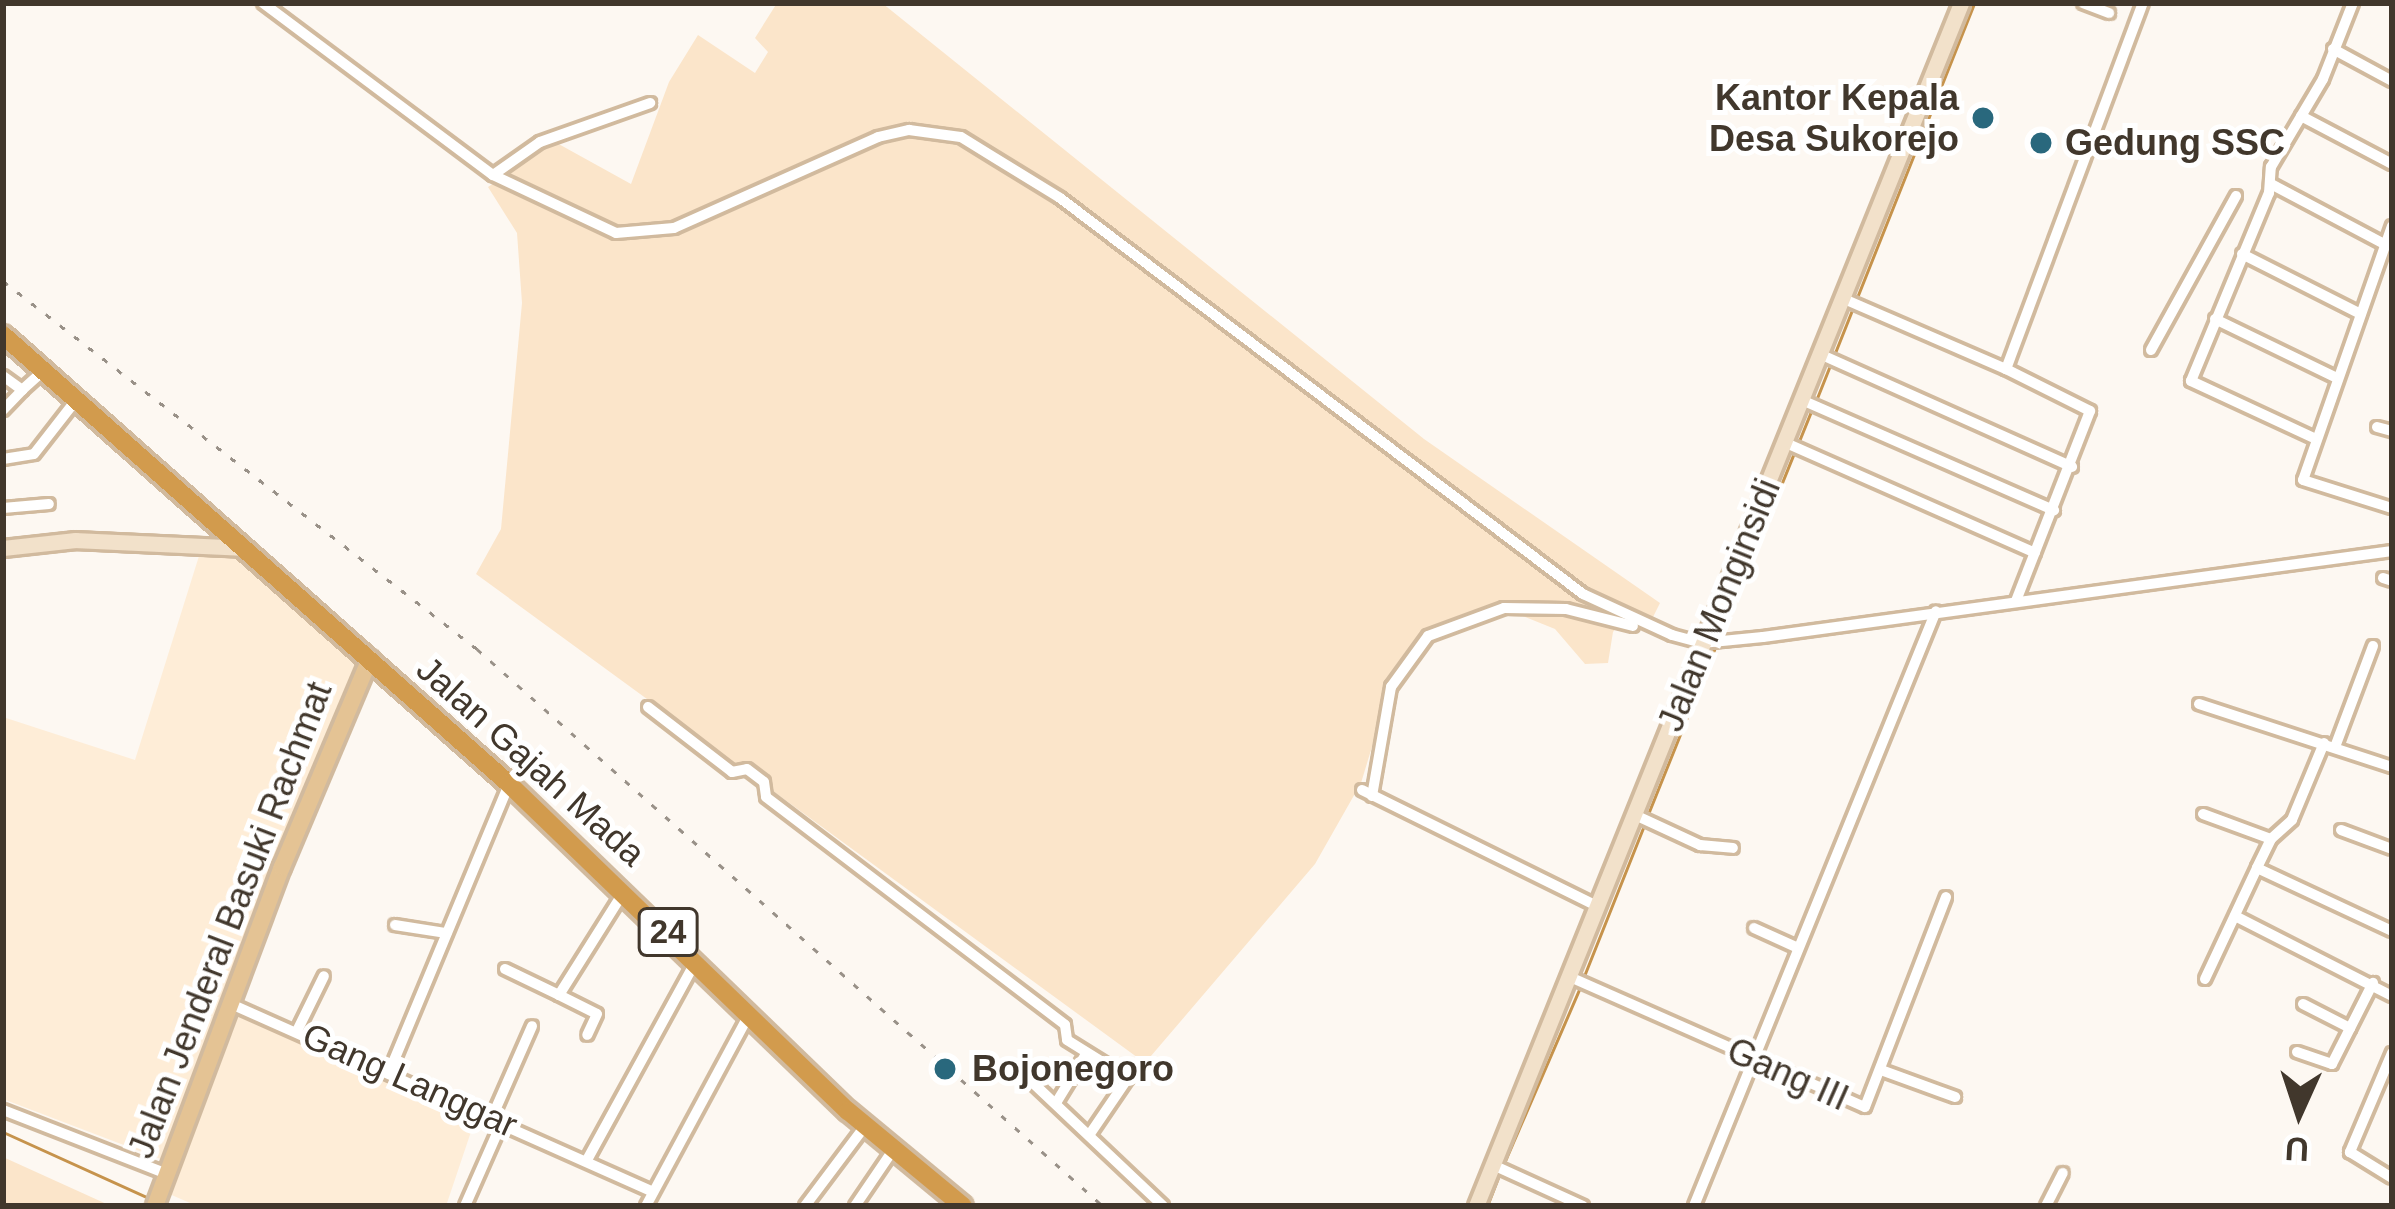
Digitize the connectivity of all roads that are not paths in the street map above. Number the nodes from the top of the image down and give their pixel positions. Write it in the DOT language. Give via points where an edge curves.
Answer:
graph roads {
  1 [pos="263,3"];
  2 [pos="1961,3"];
  3 [pos="2083,3"];
  4 [pos="2144,3"];
  5 [pos="2353,3"];
  6 [pos="2109,13"];
  7 [pos="2333,49"];
  8 [pos="2392,80"];
  9 [pos="650,103"];
  10 [pos="2301,116"];
  11 [pos="2392,164"];
  12 [pos="493,176"];
  13 [pos="2271,184"];
  14 [pos="2236,196"];
  15 [pos="2392,226"];
  16 [pos="2386,245"];
  17 [pos="2242,254"];
  18 [pos="1850,302"];
  19 [pos="2361,314"];
  20 [pos="2215,319"];
  21 [pos="3,335"];
  22 [pos="2152,350"];
  23 [pos="1828,358"];
  24 [pos="2006,369"];
  25 [pos="43,370"];
  26 [pos="3,376"];
  27 [pos="2337,378"];
  28 [pos="22,390"];
  29 [pos="76,400"];
  30 [pos="1810,404"];
  31 [pos="3,410"];
  32 [pos="2377,427"];
  33 [pos="2392,431"];
  34 [pos="2316,439"];
  35 [pos="1793,446"];
  36 [pos="3,459"];
  37 [pos="2072,467"];
  38 [pos="49,504"];
  39 [pos="3,508"];
  40 [pos="2392,508"];
  41 [pos="2054,510"];
  42 [pos="3,548"];
  43 [pos="244,548"];
  44 [pos="2392,551"];
  45 [pos="2035,554"];
  46 [pos="2016,602"];
  47 [pos="1936,611"];
  48 [pos="1672,635"];
  49 [pos="1707,642"];
  50 [pos="2373,646"];
  51 [pos="370,659"];
  52 [pos="2199,704"];
  53 [pos="648,707"];
  54 [pos="2329,745"];
  55 [pos="2392,767"];
  56 [pos="509,784"];
  57 [pos="2203,814"];
  58 [pos="1642,818"];
  59 [pos="2341,830"];
  60 [pos="2270,839"];
  61 [pos="1733,848"];
  62 [pos="2392,849"];
  63 [pos="2257,868"];
  64 [pos="625,890"];
  65 [pos="1946,897"];
  66 [pos="1597,906"];
  67 [pos="2235,916"];
  68 [pos="395,925"];
  69 [pos="1754,928"];
  70 [pos="2392,931"];
  71 [pos="446,933"];
  72 [pos="1798,948"];
  73 [pos="697,960"];
  74 [pos="505,969"];
  75 [pos="324,976"];
  76 [pos="2206,979"];
  77 [pos="1577,980"];
  78 [pos="2373,983"];
  79 [pos="559,995"];
  80 [pos="2392,996"];
  81 [pos="232,1004"];
  82 [pos="2303,1004"];
  83 [pos="749,1015"];
  84 [pos="532,1026"];
  85 [pos="2350,1028"];
  86 [pos="297,1031"];
  87 [pos="587,1035"];
  88 [pos="2297,1052"];
  89 [pos="2392,1052"];
  90 [pos="1086,1054"];
  91 [pos="1753,1060"];
  92 [pos="390,1070"];
  93 [pos="1881,1070"];
  94 [pos="1033,1082"];
  95 [pos="1955,1097"];
  96 [pos="1056,1103"];
  97 [pos="3,1110"];
  98 [pos="498,1117"];
  99 [pos="865,1126"];
  100 [pos="1090,1133"];
  101 [pos="893,1150"];
  102 [pos="587,1160"];
  103 [pos="1498,1168"];
  104 [pos="2063,1173"];
  105 [pos="2392,1178"];
  106 [pos="161,1190"];
  107 [pos="653,1192"];
  108 [pos="470,1205"];
  109 [pos="646,1206"];
  110 [pos="806,1206"];
  111 [pos="855,1206"];
  112 [pos="963,1206"];
  113 [pos="1163,1206"];
  114 [pos="1476,1206"];
  115 [pos="1583,1206"];
  116 [pos="1694,1206"];
  117 [pos="2047,1206"];
  1 -- 12 [label="street"];
  2 -- 18 [label="main road, Jalan Monginsidi"];
  3 -- 6 [label="street"];
  4 -- 24 [label="street"];
  5 -- 7 [label="street"];
  7 -- 8 [label="street"];
  7 -- 10 [label="street"];
  9 -- 12 [label="street" via="540,142"];
  10 -- 11 [label="street"];
  10 -- 13 [label="street" via="2271,167"];
  12 -- 48 [label="street" via="583,223 643,236 878,137 909,130 961,137 1096,224 1567,582"];
  13 -- 16 [label="street"];
  13 -- 17 [label="street"];
  14 -- 22 [label="street"];
  15 -- 16 [label="street"];
  16 -- 19 [label="street"];
  17 -- 19 [label="street"];
  17 -- 20 [label="street"];
  18 -- 23 [label="main road, Jalan Monginsidi"];
  18 -- 24 [label="street"];
  19 -- 27 [label="street"];
  20 -- 27 [label="street"];
  20 -- 34 [label="street" via="2192,387"];
  21 -- 25 [label="highway, 24"];
  23 -- 30 [label="main road, Jalan Monginsidi"];
  23 -- 37 [label="street"];
  24 -- 37 [label="street" via="2088,407"];
  25 -- 28 [label="street"];
  25 -- 29 [label="highway, 24"];
  26 -- 28 [label="street"];
  27 -- 34 [label="street"];
  28 -- 31 [label="street"];
  29 -- 36 [label="street" via="34,454"];
  29 -- 43 [label="highway, 24"];
  30 -- 35 [label="main road, Jalan Monginsidi"];
  30 -- 41 [label="street"];
  32 -- 33 [label="street"];
  34 -- 40 [label="street" via="2302,480"];
  35 -- 45 [label="street"];
  35 -- 49 [label="main road, Jalan Monginsidi"];
  37 -- 41 [label="street"];
  38 -- 39 [label="street"];
  41 -- 45 [label="street"];
  42 -- 43 [label="main road" via="76,540"];
  43 -- 51 [label="highway, 24"];
  44 -- 46 [label="street"];
  45 -- 46 [label="street"];
  46 -- 47 [label="street"];
  47 -- 49 [label="street"];
  47 -- 72 [label="street"];
  48 -- 49 [label="street"];
  48 -- 66 [label="street" via="1540,607 1475,614 1429,637 1391,688 1367,793"];
  49 -- 58 [label="main road, Jalan Monginsidi"];
  50 -- 54 [label="street"];
  51 -- 56 [label="highway, Jalan Gajah Mada / 24"];
  51 -- 81 [label="main road, Jalan Jenderal Basuki Rachmat"];
  52 -- 54 [label="street"];
  53 -- 90 [label="street" via="1064,1025 1065,1038"];
  54 -- 55 [label="street"];
  54 -- 60 [label="street" via="2292,820"];
  56 -- 64 [label="highway, Jalan Gajah Mada / 24"];
  56 -- 71 [label="street"];
  57 -- 60 [label="street"];
  58 -- 61 [label="street" via="1700,844"];
  58 -- 66 [label="main road, Jalan Monginsidi"];
  59 -- 62 [label="street"];
  60 -- 63 [label="street"];
  63 -- 67 [label="street"];
  63 -- 70 [label="street"];
  64 -- 73 [label="highway, Jalan Gajah Mada / 24"];
  64 -- 79 [label="street"];
  65 -- 93 [label="street, Gang III"];
  66 -- 77 [label="main road, Jalan Monginsidi"];
  67 -- 76 [label="street"];
  67 -- 78 [label="street"];
  68 -- 71 [label="street"];
  69 -- 72 [label="street"];
  71 -- 92 [label="street"];
  72 -- 91 [label="street"];
  73 -- 83 [label="highway, Jalan Gajah Mada / 24"];
  73 -- 102 [label="street"];
  74 -- 79 [label="street"];
  75 -- 86 [label="street"];
  77 -- 91 [label="street, Gang III"];
  77 -- 103 [label="main road, Jalan Monginsidi"];
  78 -- 80 [label="street"];
  78 -- 85 [label="street"];
  79 -- 87 [label="street" via="597,1014"];
  81 -- 86 [label="street, Gang Langgar"];
  81 -- 106 [label="main road, Jalan Jenderal Basuki Rachmat"];
  82 -- 85 [label="street"];
  83 -- 99 [label="highway, Jalan Gajah Mada / 24"];
  83 -- 107 [label="street"];
  84 -- 98 [label="street"];
  85 -- 88 [label="street" via="2330,1065"];
  86 -- 92 [label="street, Gang Langgar"];
  89 -- 105 [label="street" via="2350,1147 2352,1159"];
  90 -- 96 [label="street"];
  90 -- 100 [label="street" via="1130,1081"];
  91 -- 93 [label="street, Gang III" via="1862,1107"];
  91 -- 116 [label="street"];
  92 -- 98 [label="street, Gang Langgar"];
  93 -- 95 [label="street"];
  94 -- 96 [label="street"];
  96 -- 100 [label="street"];
  97 -- 106 [label="street"];
  98 -- 102 [label="street, Gang Langgar"];
  98 -- 108 [label="street"];
  99 -- 101 [label="highway, Jalan Gajah Mada / 24"];
  99 -- 110 [label="street"];
  100 -- 113 [label="street"];
  101 -- 111 [label="street"];
  101 -- 112 [label="highway, Jalan Gajah Mada / 24"];
  102 -- 107 [label="street, Gang Langgar"];
  103 -- 114 [label="main road, Jalan Monginsidi"];
  103 -- 115 [label="street"];
  104 -- 117 [label="street"];
  107 -- 109 [label="street"];
}
